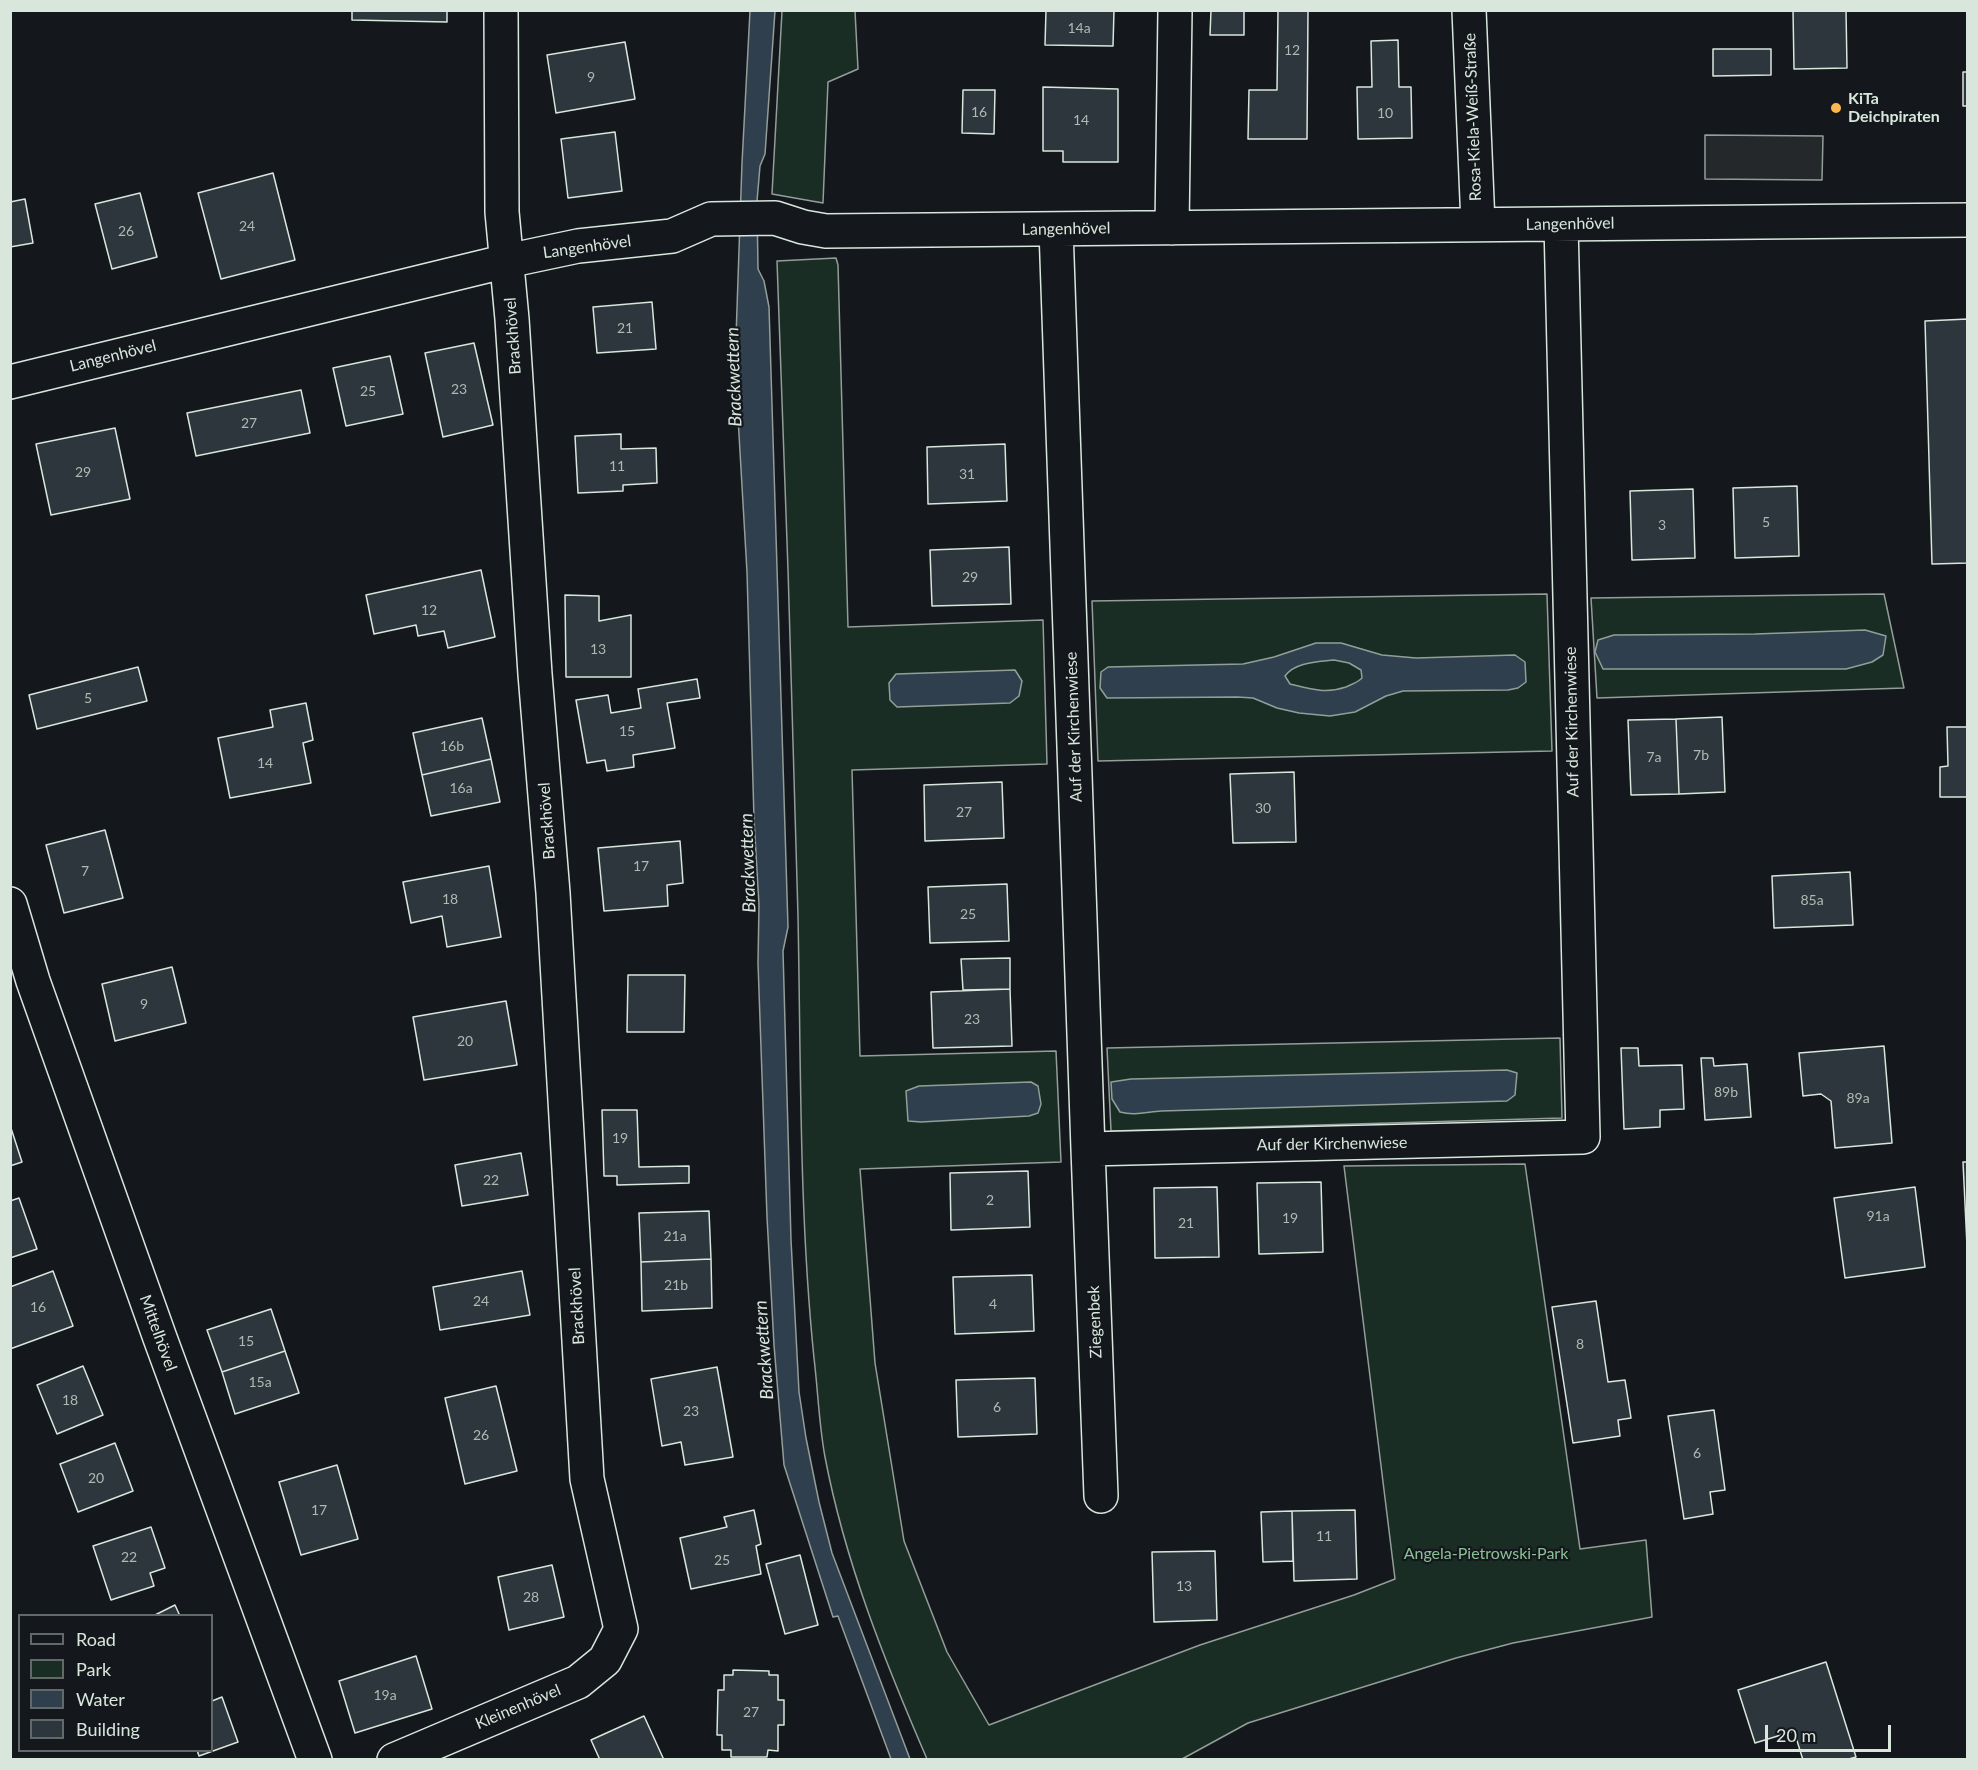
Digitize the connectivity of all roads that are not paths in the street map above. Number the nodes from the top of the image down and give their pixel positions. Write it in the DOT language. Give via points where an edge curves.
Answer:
graph roads {
  1 [pos="501,10"];
  2 [pos="1175,10"];
  3 [pos="1469,10"];
  4 [pos="1968,220"];
  5 [pos="1478,224"];
  6 [pos="1561,224"];
  7 [pos="1172,228"];
  8 [pos="1056,229"];
  9 [pos="507,261"];
  10 [pos="10,382"];
  11 [pos="10,904"];
  12 [pos="1088,1149"];
  13 [pos="1101,1496"];
  14 [pos="621,1629"];
  15 [pos="315,1760"];
  16 [pos="394,1760"];
  1 -- 9 [label="street, Brackhövel" via="502,212"];
  2 -- 7 [label="street"];
  3 -- 5 [label="street, Rosa-Kiela-Weiß-Straße"];
  4 -- 6 [label="street, Langenhövel"];
  5 -- 6 [label="street, Langenhövel"];
  5 -- 7 [label="street, Langenhövel"];
  6 -- 12 [label="street, Auf der Kirchenwiese" via="1583,1137"];
  7 -- 8 [label="street, Langenhövel"];
  8 -- 9 [label="street, Langenhövel" via="825,231 775,218 711,219 672,236 578,246"];
  8 -- 12 [label="street, Auf der Kirchenwiese"];
  9 -- 10 [label="street, Langenhövel"];
  9 -- 14 [label="street, Brackhövel" via="553,893 587,1479"];
  11 -- 15 [label="street, Mittelhövel" via="33,981 144,1294"];
  12 -- 13 [label="street, Ziegenbek"];
  14 -- 16 [label="street, Kleinenhövel" via="605,1659 578,1682"];
}
